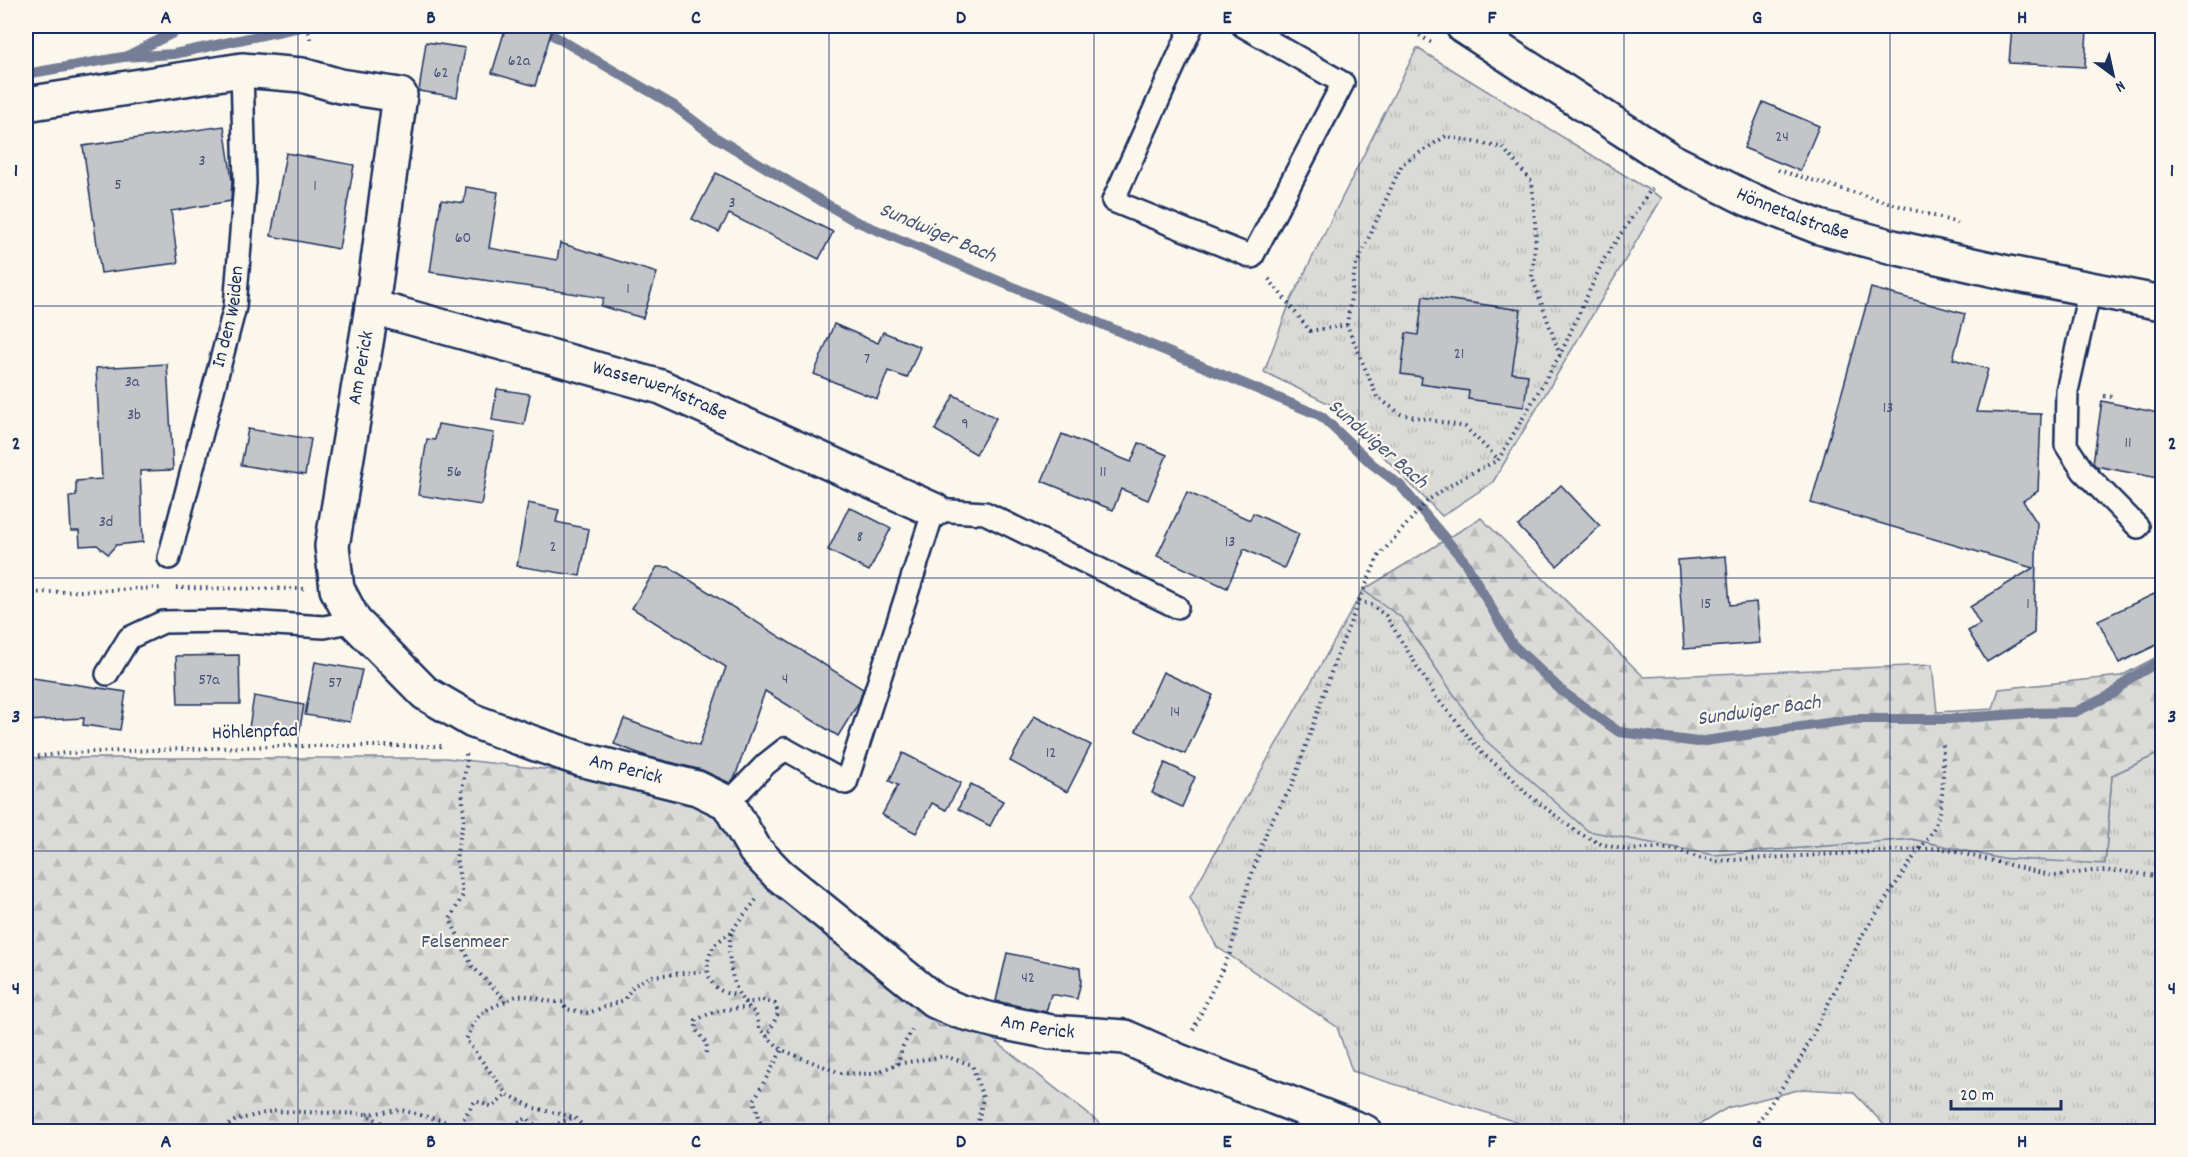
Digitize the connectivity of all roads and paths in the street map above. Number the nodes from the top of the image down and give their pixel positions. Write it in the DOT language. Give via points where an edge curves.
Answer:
graph roads {
  1 [pos="307,26"];
  2 [pos="1192,26"];
  3 [pos="1463,26"];
  4 [pos="1253,28"];
  5 [pos="312,42"];
  6 [pos="242,70"];
  7 [pos="26,104"];
  8 [pos="1670,160"];
  9 [pos="1774,169"];
  10 [pos="1962,224"];
  11 [pos="1252,257"];
  12 [pos="2090,289"];
  13 [pos="2163,303"];
  14 [pos="372,307"];
  15 [pos="1347,325"];
  16 [pos="1560,355"];
  17 [pos="2104,396"];
  18 [pos="2113,397"];
  19 [pos="1498,460"];
  20 [pos="934,510"];
  21 [pos="2138,527"];
  22 [pos="169,558"];
  23 [pos="337,589"];
  24 [pos="26,593"];
  25 [pos="1359,601"];
  26 [pos="1177,607"];
  27 [pos="354,621"];
  28 [pos="107,674"];
  29 [pos="468,731"];
  30 [pos="1943,743"];
  31 [pos="26,758"];
  32 [pos="728,803"];
  33 [pos="1919,849"];
  34 [pos="778,874"];
  35 [pos="2163,877"];
  36 [pos="732,932"];
  37 [pos="706,971"];
  38 [pos="738,994"];
  39 [pos="506,1000"];
  40 [pos="744,1002"];
  41 [pos="749,1008"];
  42 [pos="912,1031"];
  43 [pos="767,1037"];
  44 [pos="782,1050"];
  45 [pos="706,1053"];
  46 [pos="1181,1062"];
  47 [pos="897,1064"];
  48 [pos="507,1094"];
  49 [pos="366,1114"];
  50 [pos="574,1117"];
  51 [pos="459,1125"];
  52 [pos="762,1128"];
  53 [pos="219,1131"];
  54 [pos="398,1131"];
  55 [pos="589,1131"];
  56 [pos="976,1131"];
  57 [pos="1365,1131"];
  58 [pos="1751,1131"];
  1 -- 5 [label="path"];
  2 -- 11 [label="lane" via="1113,201"];
  3 -- 8 [label="street, Hönnetalstraße"];
  4 -- 11 [label="lane" via="1343,83"];
  6 -- 7 [label="street"];
  6 -- 14 [label="street, Am Perick" via="302,75 400,96"];
  6 -- 22 [label="lane, In den Weiden" via="245,183 235,307"];
  8 -- 12 [label="street, Hönnetalstraße" via="1748,200 1819,227"];
  8 -- 16 [label="path" via="1604,259"];
  9 -- 10 [label="path"];
  11 -- 15 [label="path" via="1310,331"];
  12 -- 13 [label="street, Hönnetalstraße"];
  12 -- 21 [label="lane" via="2067,390 2066,445 2083,471"];
  14 -- 20 [label="street, Wasserwerkstraße" via="660,387"];
  14 -- 23 [label="street, Am Perick" via="332,546"];
  15 -- 16 [label="path" via="1355,268 1402,164 1446,136 1503,148 1532,182 1536,236 1532,277"];
  15 -- 19 [label="path" via="1377,397 1401,414 1466,427"];
  16 -- 19 [label="path"];
  17 -- 18 [label="path"];
  19 -- 25 [label="path" via="1460,478 1428,500 1378,557"];
  20 -- 26 [label="lane" via="985,513"];
  20 -- 32 [label="lane" via="846,783 785,749"];
  23 -- 24 [label="path" via="168,588"];
  23 -- 27 [label="street, Am Perick"];
  25 -- 33 [label="path" via="1386,616 1436,697 1483,754 1577,832 1601,844 1626,850 1678,850 1716,861"];
  25 -- 46 [label="path" via="1292,786 1269,825 1230,953"];
  27 -- 28 [label="lane" via="324,627 229,621 163,622 129,638"];
  27 -- 29 [label="street, Am Perick"];
  29 -- 31 [label="path, Höhlenpfad" via="456,745 449,746 276,746 65,753"];
  29 -- 32 [label="street, Am Perick" via="698,788"];
  29 -- 39 [label="path" via="462,789 465,816 456,858 463,896 450,920 472,966"];
  30 -- 33 [label="path" via="1942,799 1937,824"];
  32 -- 34 [label="street, Am Perick" via="755,850"];
  33 -- 35 [label="path" via="1940,848 2054,876 2093,871"];
  33 -- 58 [label="path" via="1863,934 1798,1064"];
  34 -- 36 [label="path"];
  34 -- 46 [label="street, Am Perick" via="935,1001 958,1011 1051,1032 1125,1037"];
  36 -- 37 [label="path" via="714,946"];
  36 -- 38 [label="path" via="729,960"];
  37 -- 38 [label="path" via="710,981 726,994"];
  37 -- 39 [label="path" via="652,976 633,986 624,1000 588,1013 566,1009 563,1002 551,1004 544,999 517,996"];
  38 -- 40 [label="path"];
  39 -- 48 [label="path" via="477,1016 466,1040"];
  40 -- 41 [label="path"];
  40 -- 43 [label="path" via="762,1000 775,1004 778,1012"];
  41 -- 43 [label="path"];
  41 -- 45 [label="path" via="730,1008 696,1020 696,1030 707,1044"];
  42 -- 47 [label="path"];
  43 -- 44 [label="path"];
  44 -- 47 [label="path" via="840,1073 873,1074"];
  44 -- 52 [label="path" via="754,1100"];
  46 -- 57 [label="street, Am Perick"];
  47 -- 56 [label="path" via="945,1056 972,1065 983,1098"];
  48 -- 50 [label="path" via="534,1108"];
  48 -- 51 [label="path" via="494,1107 475,1101"];
  49 -- 51 [label="path" via="401,1110"];
  49 -- 53 [label="path" via="273,1111 237,1120"];
  49 -- 54 [label="path"];
  50 -- 51 [label="path" via="540,1131 527,1118 504,1129"];
  50 -- 55 [label="path"];
}
